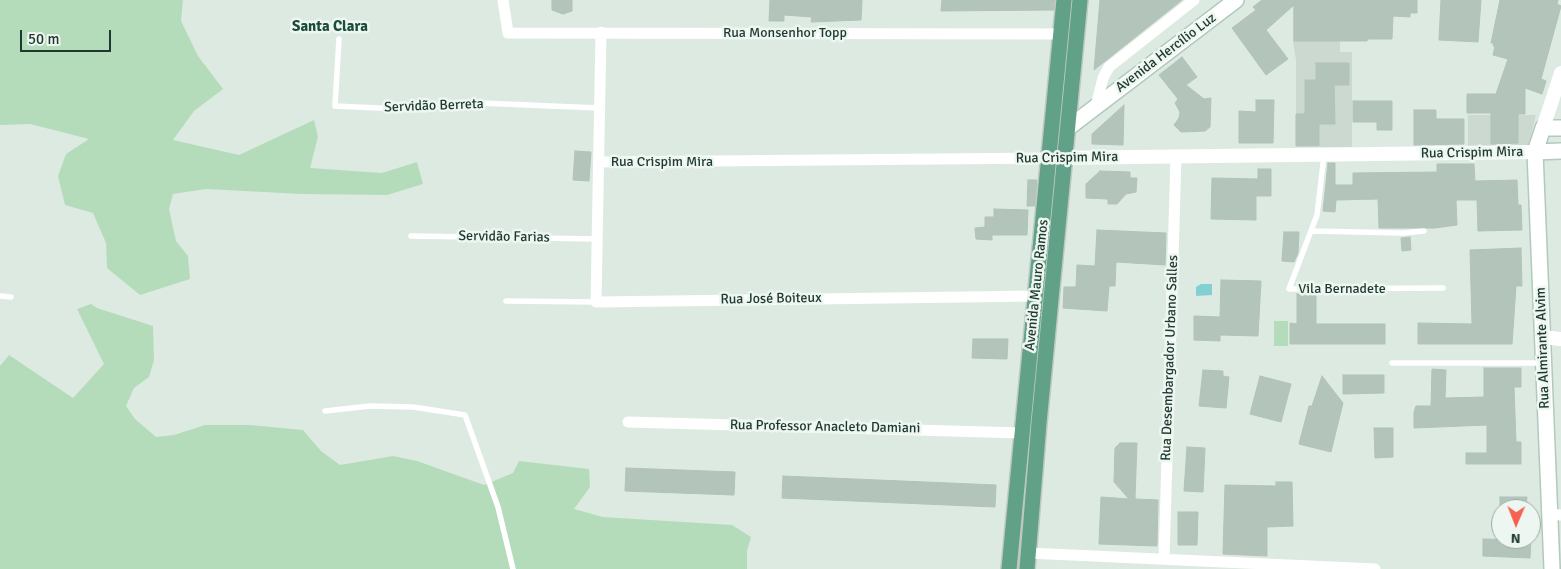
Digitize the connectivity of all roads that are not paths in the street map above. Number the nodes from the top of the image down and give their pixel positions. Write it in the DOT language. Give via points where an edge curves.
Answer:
graph roads {
  1 [pos="503,0"];
  2 [pos="1064,0"];
  3 [pos="1080,0"];
  4 [pos="1194,0"];
  5 [pos="1236,0"];
  6 [pos="601,32"];
  7 [pos="1061,34"];
  8 [pos="340,39"];
  9 [pos="1561,73"];
  10 [pos="1096,106"];
  11 [pos="600,108"];
  12 [pos="1054,118"];
  13 [pos="1068,128"];
  14 [pos="1543,128"];
  15 [pos="1561,128"];
  16 [pos="1561,151"];
  17 [pos="1535,152"];
  18 [pos="1324,155"];
  19 [pos="1176,157"];
  20 [pos="1057,158"];
  21 [pos="598,162"];
  22 [pos="1424,231"];
  23 [pos="1312,232"];
  24 [pos="411,236"];
  25 [pos="598,238"];
  26 [pos="1443,288"];
  27 [pos="0,296"];
  28 [pos="1036,296"];
  29 [pos="11,297"];
  30 [pos="506,301"];
  31 [pos="596,302"];
  32 [pos="1542,337"];
  33 [pos="1561,338"];
  34 [pos="1543,363"];
  35 [pos="1392,364"];
  36 [pos="325,411"];
  37 [pos="628,422"];
  38 [pos="1022,432"];
  39 [pos="1555,515"];
  40 [pos="1010,552"];
  41 [pos="1028,553"];
  42 [pos="1164,559"];
  43 [pos="1259,566"];
  44 [pos="513,569"];
  45 [pos="1009,569"];
  46 [pos="1027,569"];
  47 [pos="1375,569"];
  48 [pos="1552,569"];
  1 -- 6 [label="street, Rua Monsenhor Topp" via="508,33"];
  2 -- 7 [label="main road, Avenida Mauro Ramos"];
  3 -- 13 [label="main road, Avenida Mauro Ramos"];
  4 -- 10 [label="street, Avenida Hercílio Luz" via="1109,67"];
  5 -- 10 [label="main road, Avenida Hercílio Luz"];
  6 -- 7 [label="street, Rua Monsenhor Topp"];
  6 -- 11 [label="street"];
  7 -- 12 [label="main road, Avenida Mauro Ramos"];
  8 -- 11 [label="lane, Servidão Berreta" via="335,106 400,108 480,103"];
  9 -- 14 [label="street"];
  10 -- 13 [label="main road, Avenida Hercílio Luz"];
  11 -- 21 [label="street"];
  12 -- 13 [label="main road" via="1060,126"];
  12 -- 20 [label="main road, Avenida Mauro Ramos"];
  13 -- 20 [label="main road, Avenida Mauro Ramos"];
  14 -- 15 [label="main road"];
  14 -- 17 [label="main road, Rua Almirante Alvim"];
  16 -- 17 [label="main road"];
  17 -- 18 [label="street, Rua Crispim Mira"];
  17 -- 32 [label="main road, Rua Almirante Alvim"];
  18 -- 19 [label="street, Rua Crispim Mira"];
  18 -- 23 [label="lane, Vila Bernadete" via="1319,207"];
  19 -- 20 [label="street, Rua Crispim Mira"];
  19 -- 42 [label="street, Rua Desembargador Urbano Salles"];
  20 -- 21 [label="street, Rua Crispim Mira"];
  20 -- 28 [label="main road, Avenida Mauro Ramos"];
  20 -- 41 [label="main road, Avenida Mauro Ramos"];
  21 -- 25 [label="street"];
  22 -- 23 [label="lane"];
  23 -- 26 [label="lane, Vila Bernadete" via="1289,289"];
  24 -- 25 [label="lane, Servidão Farias"];
  25 -- 31 [label="street"];
  27 -- 29 [label="lane"];
  28 -- 31 [label="street, Rua José Boiteux"];
  28 -- 38 [label="main road, Avenida Mauro Ramos"];
  30 -- 31 [label="lane, Rua José Boiteux"];
  32 -- 33 [label="street"];
  32 -- 34 [label="main road, Rua Almirante Alvim"];
  34 -- 35 [label="lane"];
  34 -- 39 [label="main road, Rua Almirante Alvim"];
  36 -- 44 [label="lane" via="370,406 465,415 495,498"];
  37 -- 38 [label="street, Rua Professor Anacleto Damiani"];
  38 -- 40 [label="main road, Avenida Mauro Ramos"];
  39 -- 48 [label="main road, Rua Almirante Alvim"];
  40 -- 41 [label="main road"];
  40 -- 45 [label="main road, Avenida Mauro Ramos"];
  41 -- 42 [label="street"];
  41 -- 46 [label="main road, Avenida Mauro Ramos"];
  42 -- 43 [label="street"];
  43 -- 47 [label="street"];
}
